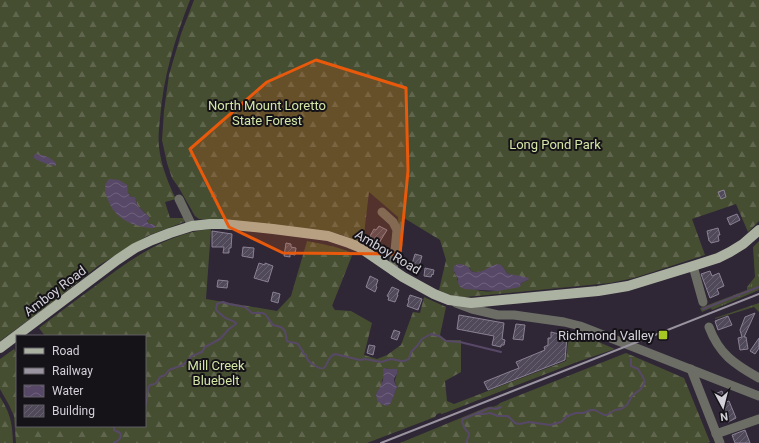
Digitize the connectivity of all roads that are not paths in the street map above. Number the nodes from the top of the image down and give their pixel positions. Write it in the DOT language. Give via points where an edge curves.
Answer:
graph roads {
  1 [pos="179,199"];
  2 [pos="382,212"];
  3 [pos="192,226"];
  4 [pos="759,230"];
  5 [pos="693,266"];
  6 [pos="393,271"];
  7 [pos="504,299"];
  8 [pos="449,300"];
  9 [pos="703,302"];
  10 [pos="510,315"];
  11 [pos="709,327"];
  12 [pos="17,335"];
  13 [pos="16,336"];
  14 [pos="0,348"];
  15 [pos="691,369"];
  16 [pos="759,378"];
  17 [pos="759,396"];
  18 [pos="759,419"];
  19 [pos="716,434"];
  20 [pos="720,443"];
  1 -- 3 [label="street"];
  2 -- 6 [label="street" via="394,222 397,230"];
  3 -- 6 [label="main road, Amboy Road" via="234,225 328,236 359,247"];
  3 -- 12 [label="main road, Amboy Road" via="135,248"];
  4 -- 5 [label="main road, Amboy Road" via="730,252"];
  5 -- 7 [label="main road, Amboy Road" via="614,289"];
  5 -- 9 [label="street"];
  6 -- 8 [label="main road, Amboy Road" via="417,286"];
  7 -- 8 [label="main road, Amboy Road" via="471,303"];
  7 -- 10 [label="street" via="505,311"];
  8 -- 10 [label="street" via="472,309"];
  10 -- 15 [label="street" via="580,326"];
  11 -- 16 [label="street" via="718,346 737,364"];
  13 -- 14 [label="main road, Amboy Road"];
  15 -- 17 [label="street"];
  15 -- 19 [label="street"];
  18 -- 19 [label="street"];
  19 -- 20 [label="street"];
}
